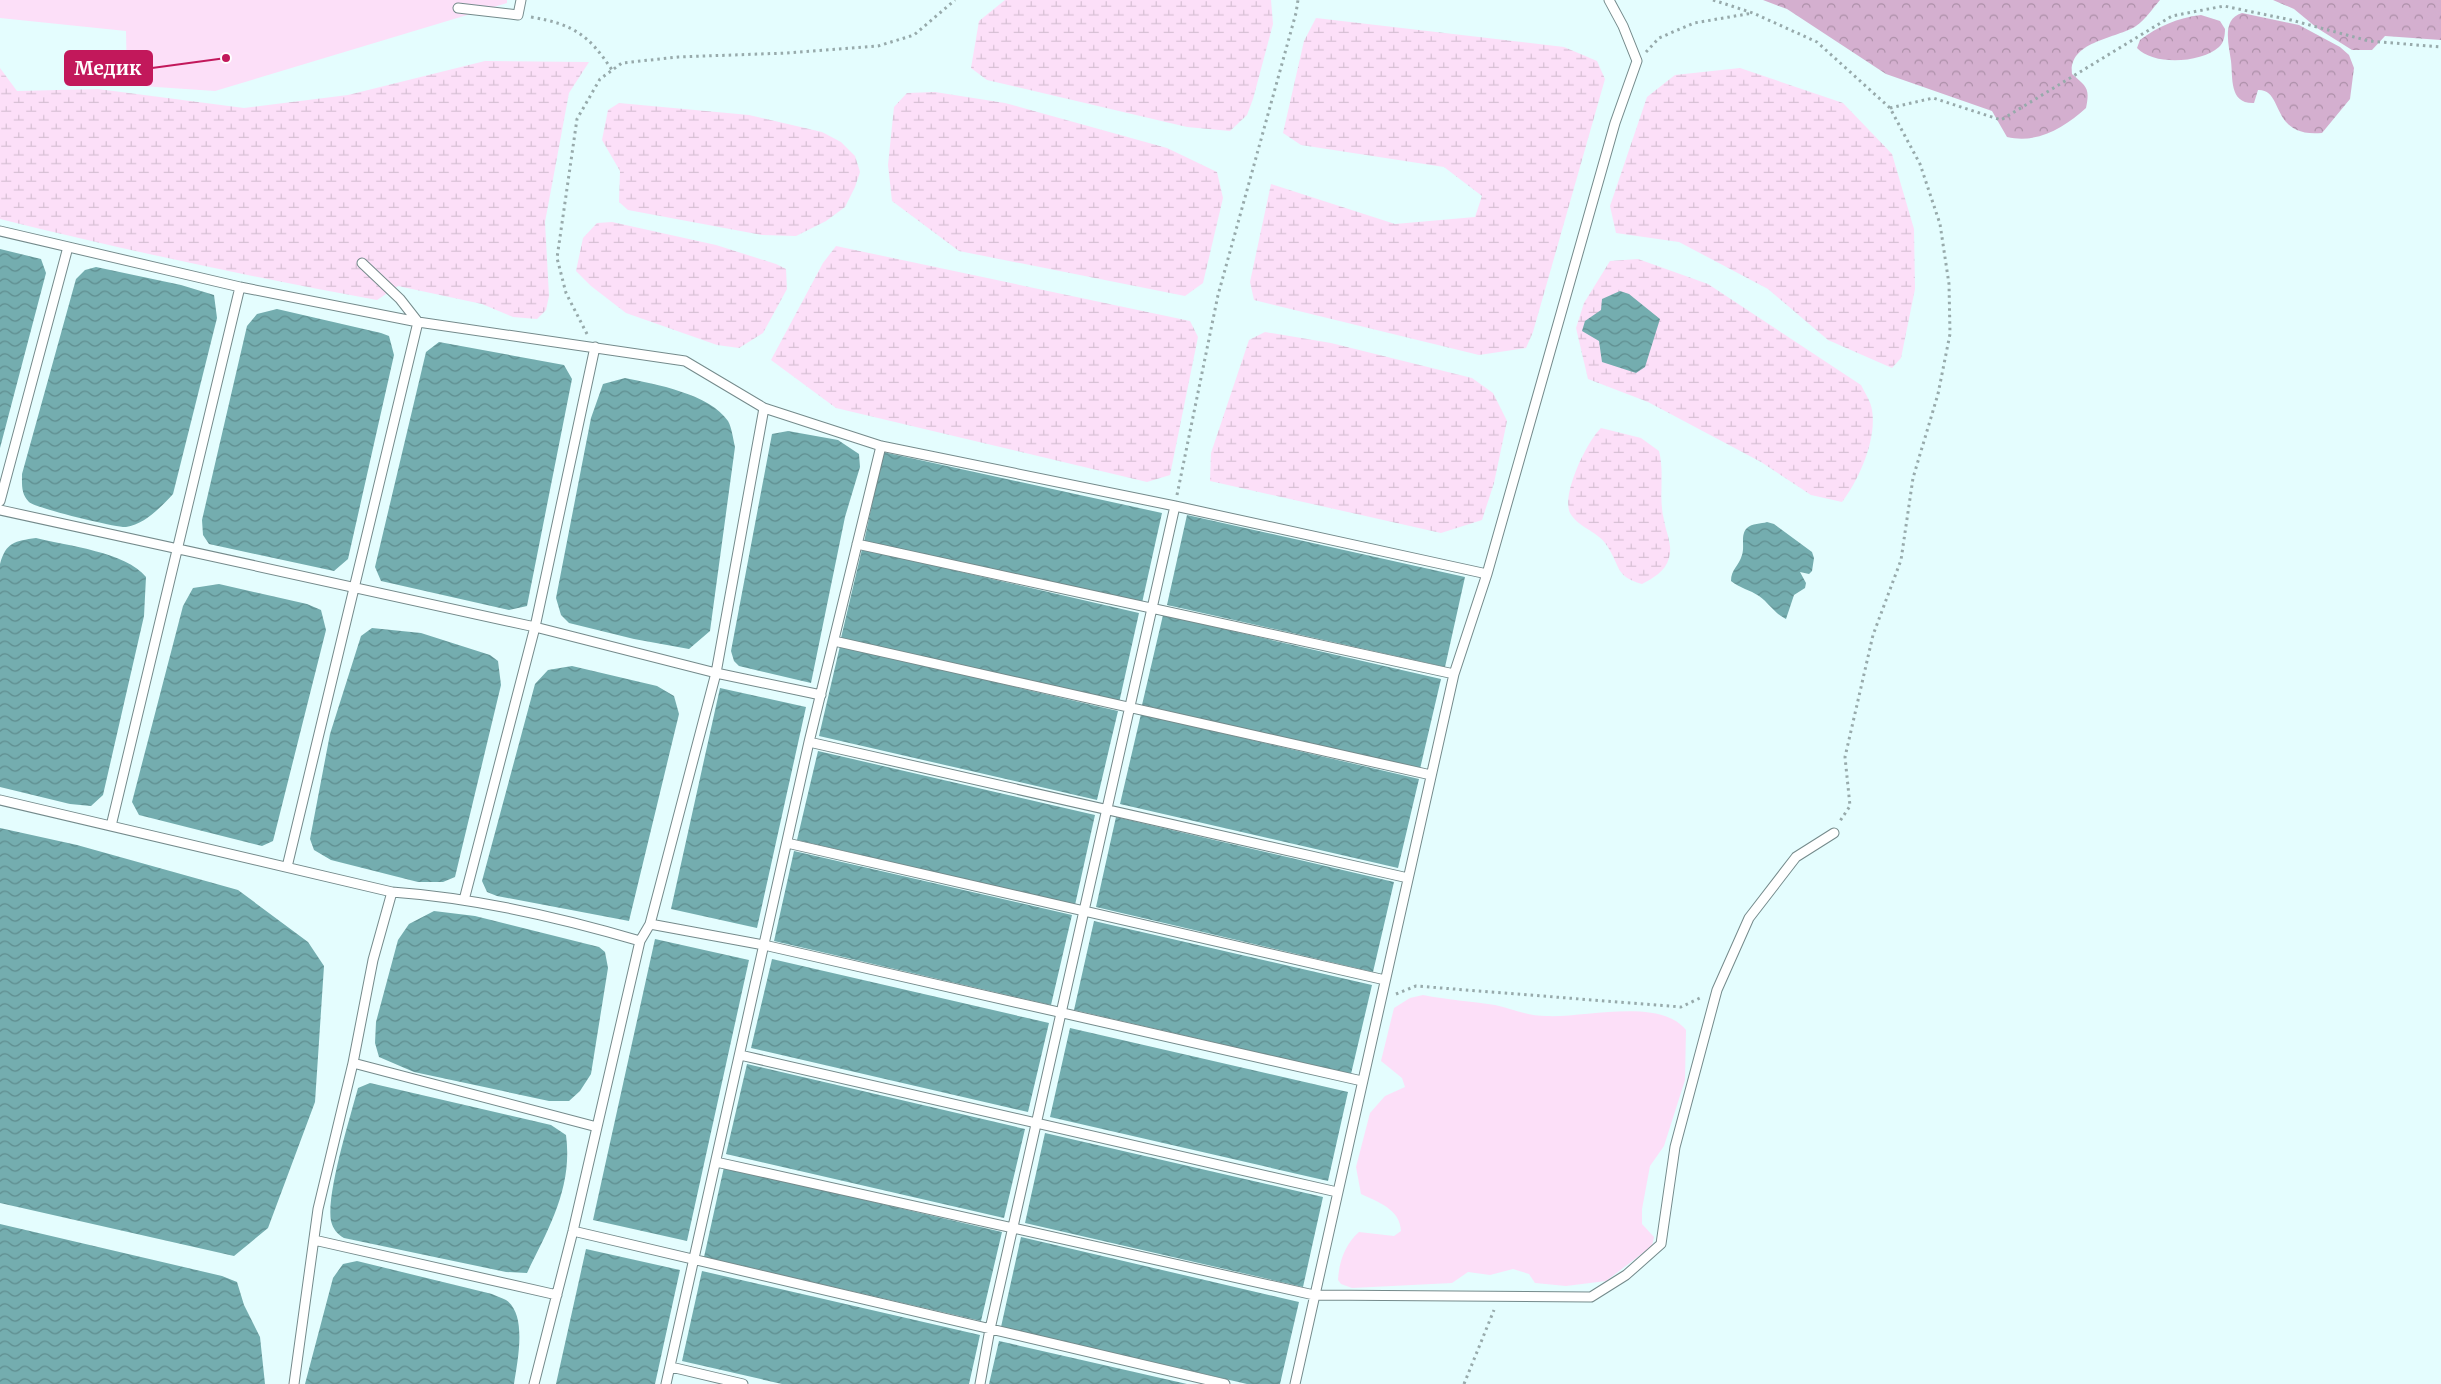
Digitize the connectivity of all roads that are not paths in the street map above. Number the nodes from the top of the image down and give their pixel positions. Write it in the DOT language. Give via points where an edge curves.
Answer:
graph roads {
  1 [pos="521,0"];
  2 [pos="1609,0"];
  3 [pos="458,8"];
  4 [pos="0,231"];
  5 [pos="68,247"];
  6 [pos="362,263"];
  7 [pos="240,287"];
  8 [pos="418,322"];
  9 [pos="595,347"];
  10 [pos="764,408"];
  11 [pos="882,446"];
  12 [pos="0,501"];
  13 [pos="1175,506"];
  14 [pos="0,510"];
  15 [pos="857,544"];
  16 [pos="179,549"];
  17 [pos="1487,574"];
  18 [pos="354,587"];
  19 [pos="1152,610"];
  20 [pos="535,627"];
  21 [pos="834,640"];
  22 [pos="716,673"];
  23 [pos="1454,674"];
  24 [pos="821,694"];
  25 [pos="1131,708"];
  26 [pos="809,742"];
  27 [pos="1431,775"];
  28 [pos="0,800"];
  29 [pos="1108,810"];
  30 [pos="111,826"];
  31 [pos="1834,832"];
  32 [pos="787,843"];
  33 [pos="287,867"];
  34 [pos="1408,878"];
  35 [pos="392,892"];
  36 [pos="464,900"];
  37 [pos="1085,910"];
  38 [pos="650,924"];
  39 [pos="640,941"];
  40 [pos="764,945"];
  41 [pos="1385,980"];
  42 [pos="1062,1014"];
  43 [pos="740,1055"];
  44 [pos="354,1063"];
  45 [pos="1362,1082"];
  46 [pos="1037,1123"];
  47 [pos="597,1127"];
  48 [pos="716,1162"];
  49 [pos="1337,1192"];
  50 [pos="1013,1228"];
  51 [pos="573,1231"];
  52 [pos="314,1240"];
  53 [pos="694,1260"];
  54 [pos="556,1295"];
  55 [pos="1314,1295"];
  56 [pos="990,1329"];
  57 [pos="670,1367"];
  58 [pos="294,1384"];
  59 [pos="534,1384"];
  60 [pos="666,1384"];
  61 [pos="743,1384"];
  62 [pos="980,1384"];
  63 [pos="1225,1384"];
  64 [pos="1295,1384"];
  1 -- 3 [label="lane" via="518,15"];
  2 -- 17 [label="lane" via="1637,61 1615,123"];
  4 -- 5 [label="lane"];
  5 -- 7 [label="lane"];
  5 -- 12 [label="lane"];
  6 -- 8 [label="lane"];
  7 -- 8 [label="lane"];
  7 -- 16 [label="lane"];
  8 -- 9 [label="lane"];
  8 -- 18 [label="lane"];
  9 -- 10 [label="lane" via="685,361"];
  9 -- 20 [label="lane"];
  10 -- 11 [label="lane"];
  10 -- 22 [label="lane"];
  11 -- 13 [label="lane"];
  11 -- 15 [label="lane"];
  13 -- 17 [label="lane"];
  13 -- 19 [label="lane"];
  14 -- 16 [label="lane"];
  15 -- 19 [label="lane"];
  15 -- 21 [label="lane"];
  16 -- 18 [label="lane"];
  16 -- 30 [label="lane"];
  17 -- 23 [label="lane"];
  18 -- 20 [label="lane"];
  18 -- 33 [label="lane"];
  19 -- 23 [label="lane"];
  19 -- 25 [label="lane"];
  20 -- 22 [label="lane"];
  20 -- 36 [label="lane"];
  21 -- 24 [label="lane"];
  21 -- 25 [label="lane"];
  22 -- 24 [label="lane"];
  22 -- 38 [label="lane"];
  23 -- 27 [label="lane"];
  24 -- 26 [label="lane"];
  25 -- 27 [label="lane"];
  25 -- 29 [label="lane"];
  26 -- 29 [label="lane"];
  26 -- 32 [label="lane"];
  27 -- 34 [label="lane"];
  28 -- 30 [label="lane"];
  29 -- 34 [label="lane"];
  29 -- 37 [label="lane"];
  30 -- 33 [label="lane"];
  31 -- 55 [label="lane" via="1796,857 1749,918 1717,990 1675,1147 1661,1244 1626,1275 1591,1297"];
  32 -- 37 [label="lane"];
  32 -- 40 [label="lane"];
  33 -- 35 [label="lane"];
  34 -- 41 [label="lane"];
  35 -- 36 [label="lane"];
  35 -- 44 [label="lane" via="373,960"];
  36 -- 39 [label="lane"];
  37 -- 41 [label="lane"];
  37 -- 42 [label="lane"];
  38 -- 39 [label="lane"];
  38 -- 40 [label="lane"];
  39 -- 47 [label="lane"];
  40 -- 42 [label="lane"];
  40 -- 43 [label="lane"];
  41 -- 45 [label="lane"];
  42 -- 45 [label="lane"];
  42 -- 46 [label="lane"];
  43 -- 46 [label="lane"];
  43 -- 48 [label="lane"];
  44 -- 47 [label="lane"];
  44 -- 52 [label="lane" via="318,1209"];
  45 -- 49 [label="lane"];
  46 -- 49 [label="lane"];
  46 -- 50 [label="lane"];
  47 -- 51 [label="lane"];
  48 -- 50 [label="lane"];
  48 -- 53 [label="lane"];
  49 -- 55 [label="lane"];
  50 -- 55 [label="lane"];
  50 -- 56 [label="lane"];
  51 -- 53 [label="lane"];
  51 -- 54 [label="lane"];
  52 -- 54 [label="lane"];
  52 -- 58 [label="lane"];
  53 -- 56 [label="lane"];
  53 -- 57 [label="lane"];
  54 -- 59 [label="lane"];
  55 -- 64 [label="lane"];
  56 -- 62 [label="lane"];
  56 -- 63 [label="lane"];
  57 -- 60 [label="lane"];
  57 -- 61 [label="lane"];
}
